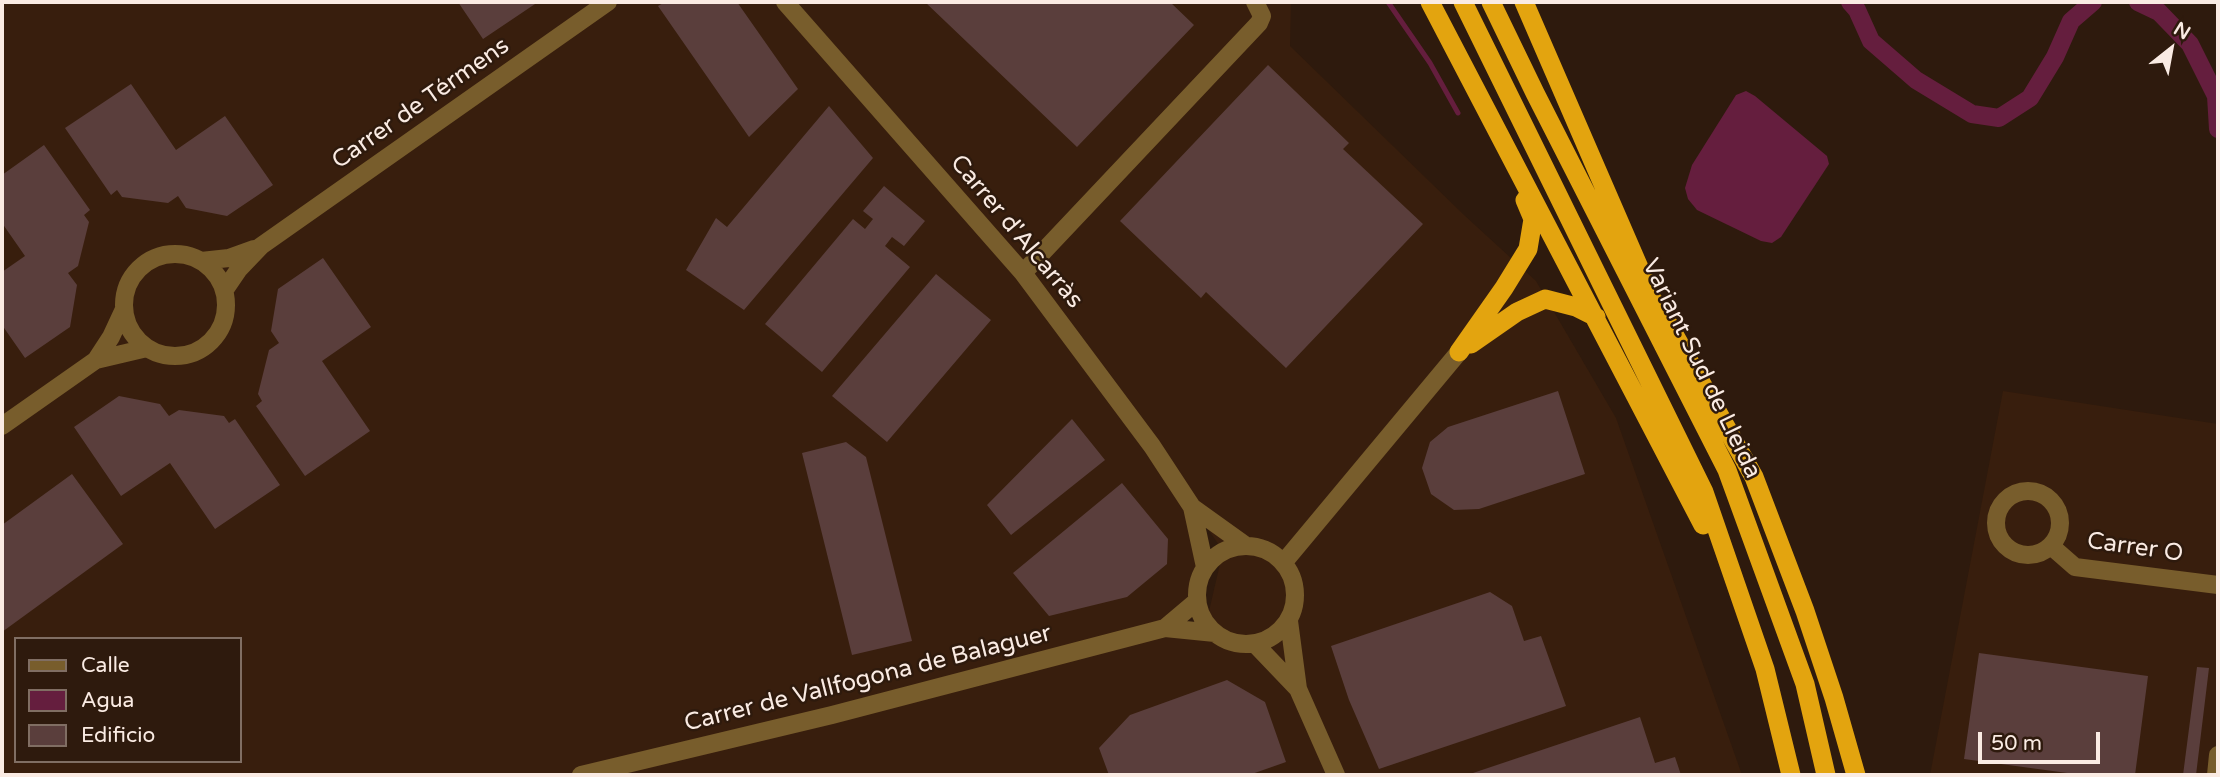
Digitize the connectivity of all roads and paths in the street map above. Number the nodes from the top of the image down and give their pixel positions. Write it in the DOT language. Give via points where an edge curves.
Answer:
graph roads {
  1 [pos="608,2"];
  2 [pos="785,2"];
  3 [pos="1255,2"];
  4 [pos="1430,2"];
  5 [pos="1463,2"];
  6 [pos="1491,2"];
  7 [pos="1524,2"];
  8 [pos="1501,137"];
  9 [pos="261,246"];
  10 [pos="201,261"];
  11 [pos="1023,273"];
  12 [pos="224,291"];
  13 [pos="1650,292"];
  14 [pos="124,309"];
  15 [pos="1596,317"];
  16 [pos="147,348"];
  17 [pos="1458,352"];
  18 [pos="96,360"];
  19 [pos="2,426"];
  20 [pos="1727,470"];
  21 [pos="1192,507"];
  22 [pos="1245,545"];
  23 [pos="2051,546"];
  24 [pos="1284,562"];
  25 [pos="1205,567"];
  26 [pos="2218,585"];
  27 [pos="1197,601"];
  28 [pos="1289,621"];
  29 [pos="1165,628"];
  30 [pos="1215,633"];
  31 [pos="1255,644"];
  32 [pos="1765,669"];
  33 [pos="1298,689"];
  34 [pos="2218,755"];
  35 [pos="581,775"];
  36 [pos="1336,775"];
  37 [pos="1791,775"];
  38 [pos="1826,775"];
  39 [pos="1856,775"];
  40 [pos="2216,775"];
  1 -- 9 [label="street, Carrer de Térmens"];
  2 -- 11 [label="street, Carrer d'Alcarràs"];
  3 -- 11 [label="street" via="1262,16 1259,23"];
  4 -- 8 [label="highway"];
  5 -- 32 [label="highway" via="1704,492"];
  6 -- 20 [label="highway, Variant Sud de Lleida"];
  7 -- 13 [label="highway"];
  8 -- 15 [label="highway"];
  8 -- 17 [label="highway" via="1532,219 1528,249"];
  9 -- 10 [label="street, Carrer de Térmens" via="229,258"];
  9 -- 12 [label="street, Carrer de Térmens"];
  10 -- 12 [label="street"];
  10 -- 14 [label="street" via="171,254 142,266 131,278"];
  11 -- 21 [label="street, Carrer d'Alcarràs"];
  12 -- 16 [label="street" via="223,323 204,347 173,356"];
  13 -- 20 [label="highway"];
  13 -- 39 [label="highway" via="1754,477 1805,611"];
  14 -- 16 [label="street" via="133,335"];
  14 -- 18 [label="street"];
  15 -- 17 [label="highway" via="1545,299"];
  15 -- 32 [label="highway" via="1695,505"];
  16 -- 18 [label="street"];
  17 -- 24 [label="street"];
  18 -- 19 [label="street"];
  20 -- 38 [label="highway, Variant Sud de Lleida" via="1805,684"];
  21 -- 22 [label="street, Carrer d'Alcarràs"];
  21 -- 25 [label="street, Carrer d'Alcarràs"];
  22 -- 24 [label="street" via="1266,549"];
  22 -- 25 [label="street" via="1223,551"];
  23 -- 26 [label="street, Carrer O" via="2075,567"];
  24 -- 28 [label="street" via="1294,581 1296,601"];
  25 -- 27 [label="street"];
  27 -- 29 [label="street"];
  27 -- 30 [label="street"];
  28 -- 31 [label="street" via="1274,636"];
  28 -- 33 [label="street"];
  29 -- 30 [label="street"];
  29 -- 35 [label="street, Carrer de Vallfogona de Balaguer"];
  30 -- 31 [label="street" via="1234,643"];
  31 -- 33 [label="street"];
  32 -- 37 [label="highway"];
  33 -- 36 [label="street"];
  34 -- 40 [label="street"];
}
